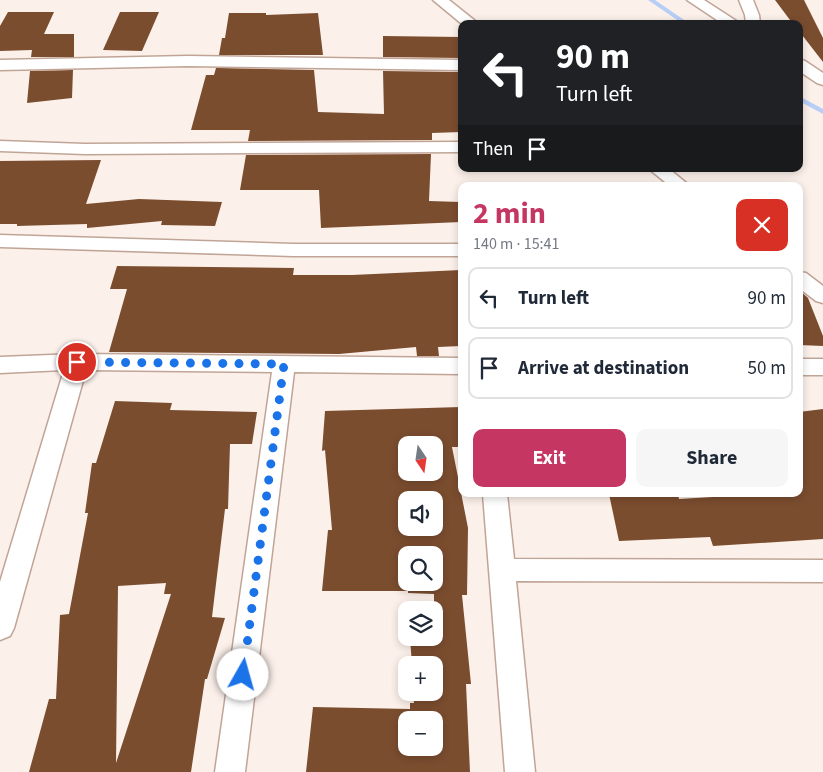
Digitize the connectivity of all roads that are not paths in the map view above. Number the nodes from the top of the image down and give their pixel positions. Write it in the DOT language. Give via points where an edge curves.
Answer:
graph roads {
  1 [pos="440,0"];
  2 [pos="694,0"];
  3 [pos="746,0"];
  4 [pos="467,20"];
  5 [pos="727,20"];
  6 [pos="753,20"];
  7 [pos="0,65"];
  8 [pos="458,65"];
  9 [pos="803,67"];
  10 [pos="823,80"];
  11 [pos="0,146"];
  12 [pos="458,147"];
  13 [pos="662,172"];
  14 [pos="675,182"];
  15 [pos="0,241"];
  16 [pos="458,250"];
  17 [pos="803,281"];
  18 [pos="823,296"];
  19 [pos="77,362"];
  20 [pos="284,364"];
  21 [pos="0,365"];
  22 [pos="458,366"];
  23 [pos="803,367"];
  24 [pos="823,367"];
  25 [pos="495,497"];
  26 [pos="502,570"];
  27 [pos="823,571"];
  28 [pos="0,628"];
  29 [pos="230,772"];
  30 [pos="520,772"];
  1 -- 4 [label="street"];
  2 -- 5 [label="street"];
  3 -- 6 [label="street"];
  7 -- 8 [label="street" via="188,61"];
  9 -- 10 [label="street"];
  11 -- 12 [label="street" via="85,149"];
  13 -- 14 [label="street"];
  15 -- 16 [label="street" via="293,250"];
  17 -- 18 [label="street"];
  19 -- 20 [label="street"];
  19 -- 21 [label="street"];
  19 -- 28 [label="street"];
  20 -- 22 [label="street"];
  20 -- 29 [label="street"];
  23 -- 24 [label="street"];
  25 -- 26 [label="street"];
  26 -- 27 [label="street"];
  26 -- 30 [label="street"];
}
